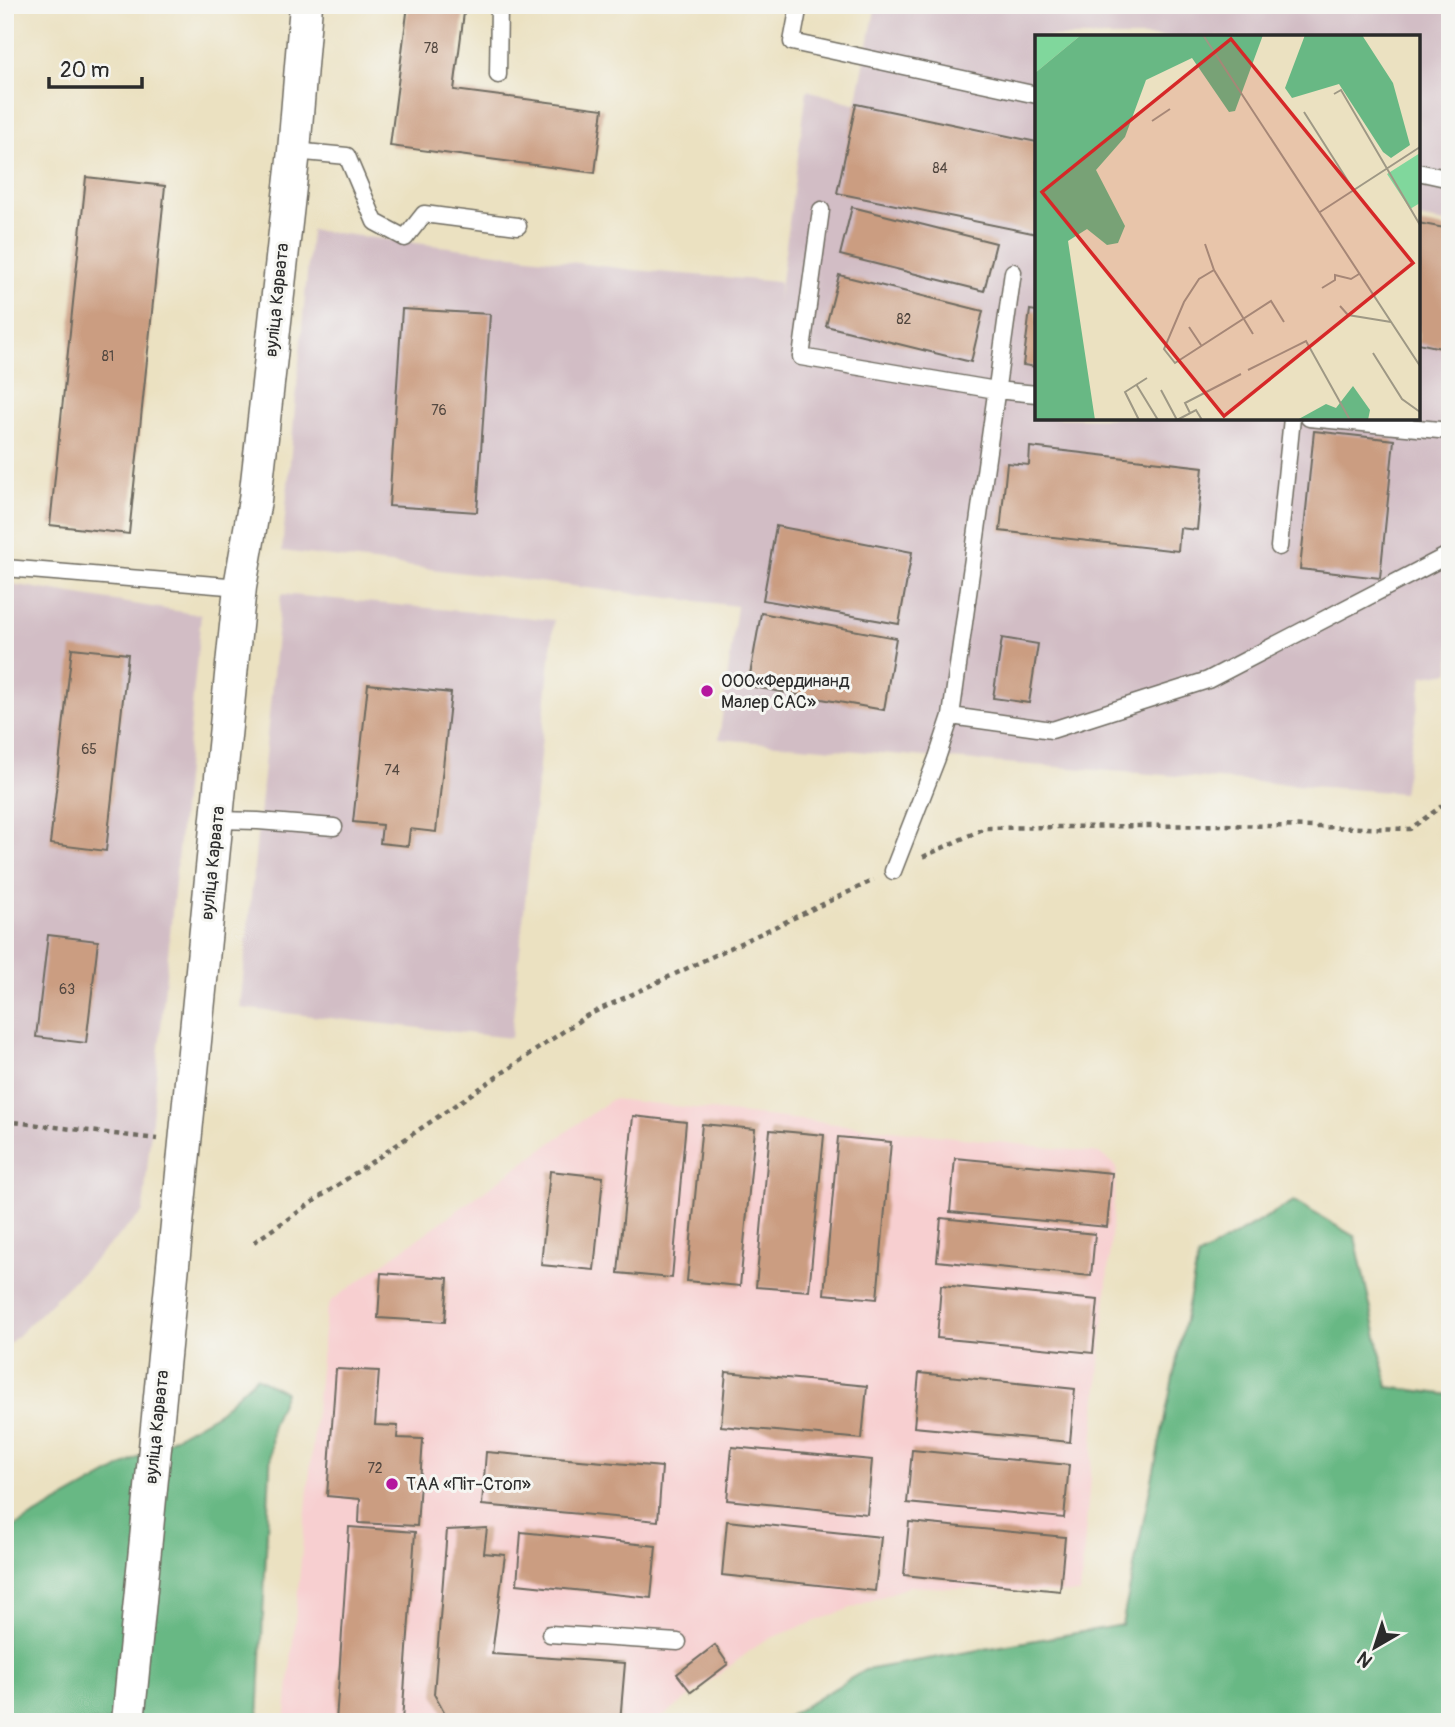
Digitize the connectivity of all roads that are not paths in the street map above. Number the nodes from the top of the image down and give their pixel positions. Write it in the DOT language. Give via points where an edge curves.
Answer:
graph roads {
  1 [pos="306,5"];
  2 [pos="499,5"];
  3 [pos="799,5"];
  4 [pos="498,75"];
  5 [pos="1035,94"];
  6 [pos="294,151"];
  7 [pos="1420,172"];
  8 [pos="1450,179"];
  9 [pos="821,209"];
  10 [pos="518,226"];
  11 [pos="1013,272"];
  12 [pos="996,390"];
  13 [pos="1035,394"];
  14 [pos="1292,420"];
  15 [pos="1331,420"];
  16 [pos="1450,431"];
  17 [pos="1279,547"];
  18 [pos="1450,554"];
  19 [pos="5,568"];
  20 [pos="240,587"];
  21 [pos="951,716"];
  22 [pos="217,820"];
  23 [pos="334,827"];
  24 [pos="893,871"];
  25 [pos="550,1634"];
  26 [pos="678,1642"];
  27 [pos="128,1722"];
  1 -- 6 [label="street, вуліца Карвата"];
  2 -- 4 [label="lane"];
  3 -- 5 [label="lane" via="792,42"];
  6 -- 10 [label="lane" via="347,156 374,222 405,238 424,214"];
  6 -- 20 [label="street, вуліца Карвата" via="255,500"];
  7 -- 8 [label="lane"];
  9 -- 12 [label="lane" via="801,357"];
  11 -- 12 [label="lane"];
  12 -- 13 [label="lane"];
  12 -- 21 [label="lane"];
  14 -- 17 [label="lane"];
  15 -- 16 [label="lane"];
  18 -- 21 [label="lane" via="1208,680 1052,730"];
  19 -- 20 [label="lane"];
  20 -- 22 [label="street, вуліца Карвата"];
  21 -- 24 [label="lane"];
  22 -- 23 [label="lane"];
  22 -- 27 [label="street, вуліца Карвата"];
  25 -- 26 [label="lane"];
}
